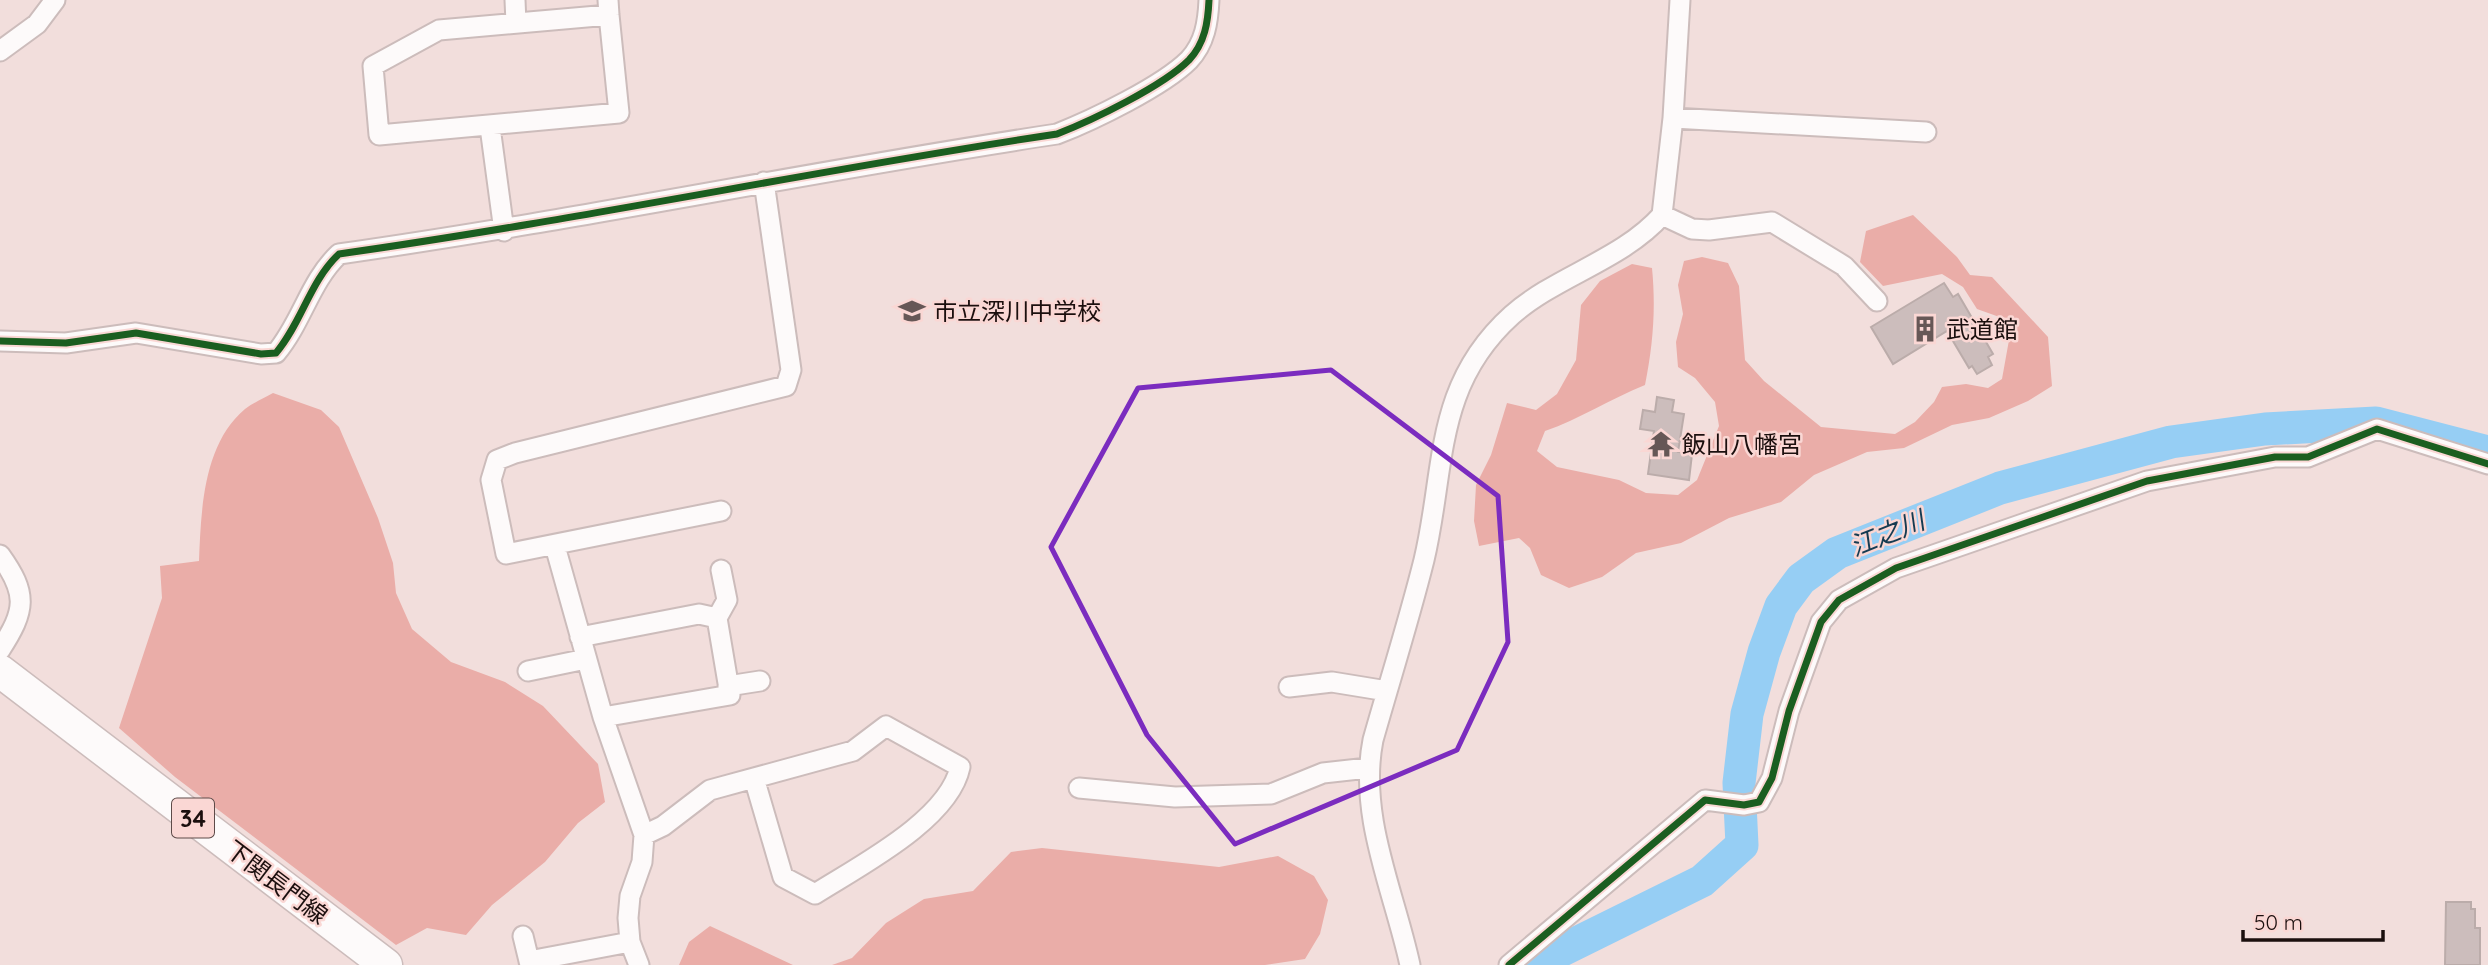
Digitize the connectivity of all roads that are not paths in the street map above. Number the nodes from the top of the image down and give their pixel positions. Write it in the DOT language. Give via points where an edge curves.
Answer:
graph roads {
  1 [pos="55,0"];
  2 [pos="515,0"];
  3 [pos="1209,0"];
  4 [pos="1681,0"];
  5 [pos="609,7"];
  6 [pos="516,23"];
  7 [pos="0,51"];
  8 [pos="1673,118"];
  9 [pos="490,127"];
  10 [pos="1926,132"];
  11 [pos="764,182"];
  12 [pos="1662,215"];
  13 [pos="504,231"];
  14 [pos="1877,301"];
  15 [pos="0,341"];
  16 [pos="2488,464"];
  17 [pos="721,511"];
  18 [pos="555,546"];
  19 [pos="0,555"];
  20 [pos="720,570"];
  21 [pos="717,618"];
  22 [pos="580,637"];
  23 [pos="0,650"];
  24 [pos="586,659"];
  25 [pos="0,671"];
  26 [pos="528,671"];
  27 [pos="760,681"];
  28 [pos="729,685"];
  29 [pos="1289,687"];
  30 [pos="1387,691"];
  31 [pos="603,717"];
  32 [pos="1368,768"];
  33 [pos="754,778"];
  34 [pos="1079,788"];
  35 [pos="644,835"];
  36 [pos="523,936"];
  37 [pos="630,942"];
  38 [pos="529,963"];
  39 [pos="386,965"];
  40 [pos="639,965"];
  41 [pos="1410,965"];
  42 [pos="1509,965"];
  1 -- 7 [label="street" via="37,24"];
  2 -- 6 [label="street"];
  3 -- 11 [label="street" via="1208,24 1190,59 1171,74 1058,134"];
  4 -- 8 [label="street"];
  5 -- 6 [label="street"];
  5 -- 9 [label="street" via="619,113"];
  6 -- 9 [label="street" via="439,30 373,66 379,135"];
  8 -- 10 [label="street"];
  8 -- 12 [label="street"];
  9 -- 13 [label="street"];
  11 -- 13 [label="street"];
  11 -- 18 [label="street" via="791,370 786,386 497,460 491,480 506,554"];
  12 -- 14 [label="street" via="1700,230 1772,222 1844,266"];
  12 -- 30 [label="street" via="1637,237 1512,315 1477,356 1452,401 1424,558"];
  13 -- 15 [label="street" via="339,254 323,269 289,338 276,353 136,333 66,343"];
  16 -- 42 [label="street" via="2377,429 2308,457 2275,457 2147,481 1896,568 1839,600 1821,622 1789,711 1772,778 1759,802 1744,805 1705,800"];
  17 -- 18 [label="street"];
  18 -- 22 [label="street"];
  19 -- 23 [label="street" via="17,580 23,603"];
  20 -- 21 [label="street" via="727,600"];
  21 -- 22 [label="street" via="699,614"];
  21 -- 28 [label="street"];
  22 -- 24 [label="street"];
  24 -- 26 [label="street"];
  24 -- 31 [label="street"];
  25 -- 39 [label="main road, 下関長門線 / 34"];
  27 -- 28 [label="street"];
  28 -- 31 [label="street" via="730,695"];
  29 -- 30 [label="street" via="1332,682"];
  30 -- 32 [label="street"];
  31 -- 35 [label="street"];
  32 -- 34 [label="street" via="1323,773 1271,794 1175,797"];
  32 -- 41 [label="street" via="1370,804"];
  33 -- 33 [label="street" via="853,751 886,726 960,767 958,778 924,823 816,894 783,877"];
  33 -- 35 [label="street" via="710,790"];
  35 -- 37 [label="street" via="642,862 630,897"];
  36 -- 38 [label="street"];
  37 -- 38 [label="street"];
  37 -- 40 [label="street"];
}
